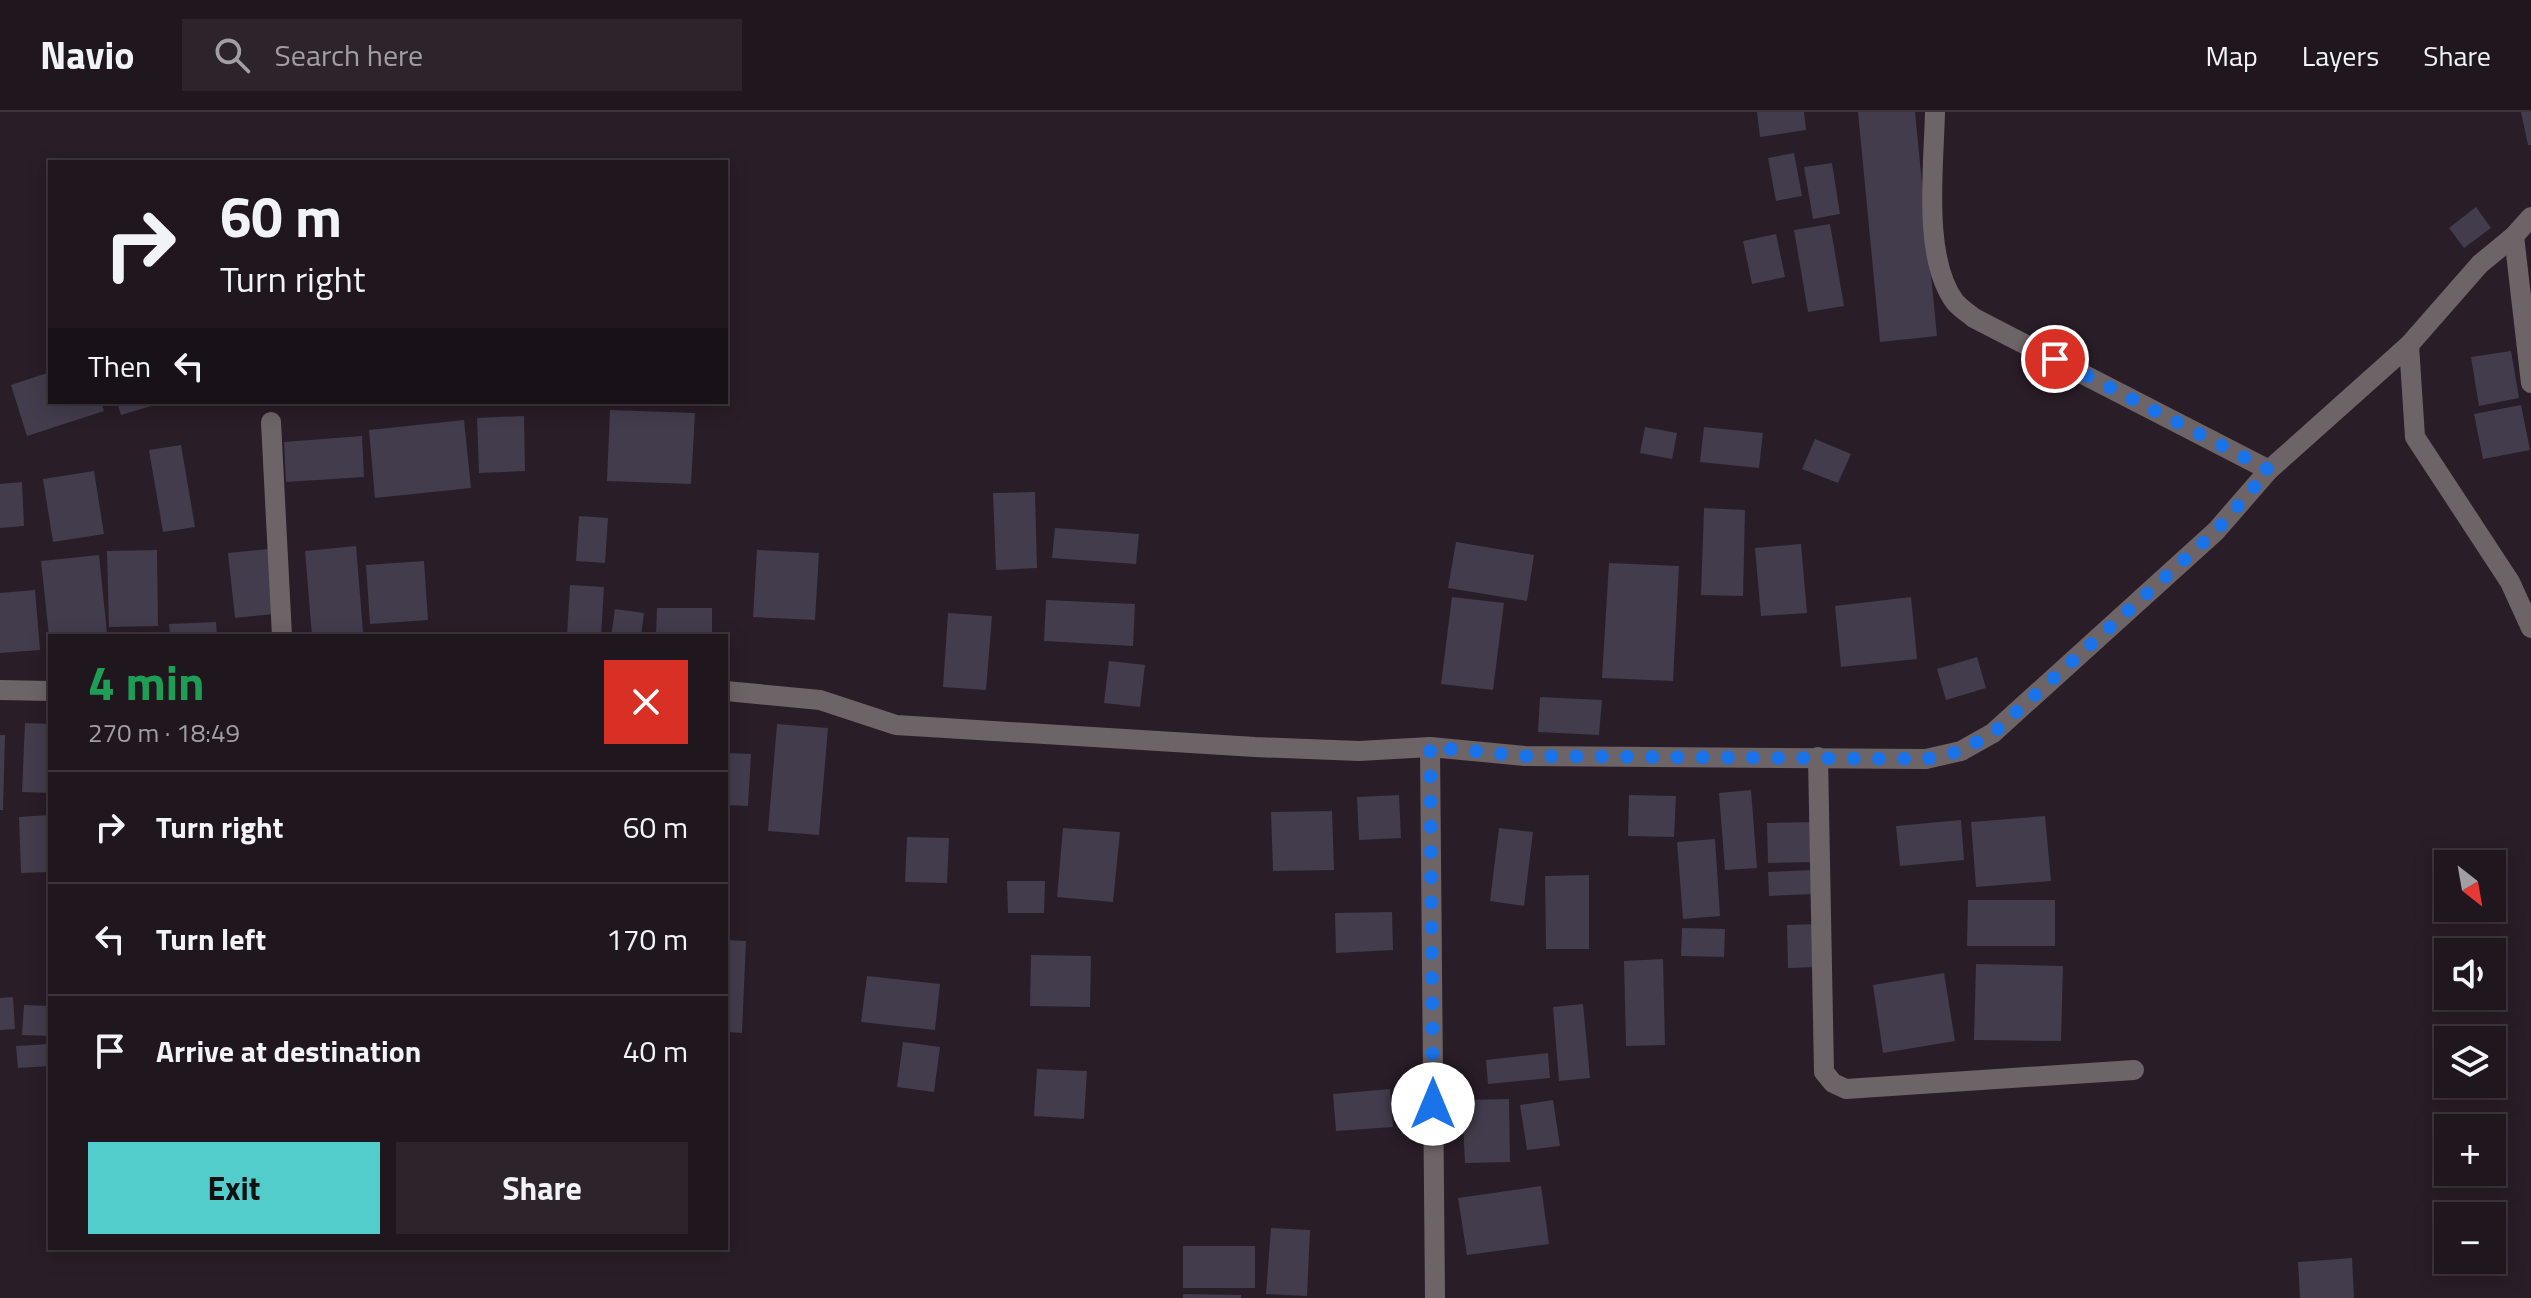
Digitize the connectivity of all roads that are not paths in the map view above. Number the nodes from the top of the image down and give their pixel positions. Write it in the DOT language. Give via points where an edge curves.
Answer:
graph roads {
  1 [pos="1935,112"];
  2 [pos="2531,217"];
  3 [pos="2514,236"];
  4 [pos="2409,345"];
  5 [pos="2531,383"];
  6 [pos="271,422"];
  7 [pos="2269,470"];
  8 [pos="2531,628"];
  9 [pos="282,634"];
  10 [pos="0,690"];
  11 [pos="48,691"];
  12 [pos="728,691"];
  13 [pos="1430,747"];
  14 [pos="1818,757"];
  15 [pos="2134,1070"];
  16 [pos="1435,1298"];
  1 -- 7 [label="street" via="1933,240 1943,282 1956,304"];
  2 -- 3 [label="street"];
  3 -- 4 [label="street" via="2480,264"];
  3 -- 5 [label="street"];
  4 -- 7 [label="street"];
  4 -- 8 [label="street" via="2415,437 2510,582"];
  6 -- 9 [label="street"];
  7 -- 14 [label="street" via="2216,531 1993,733 1961,751 1926,759"];
  10 -- 11 [label="street"];
  12 -- 13 [label="street" via="820,700 896,725 1255,747"];
  13 -- 14 [label="street" via="1539,756"];
  13 -- 16 [label="street"];
  14 -- 15 [label="street" via="1824,1072 1833,1083 1846,1089"];
}
